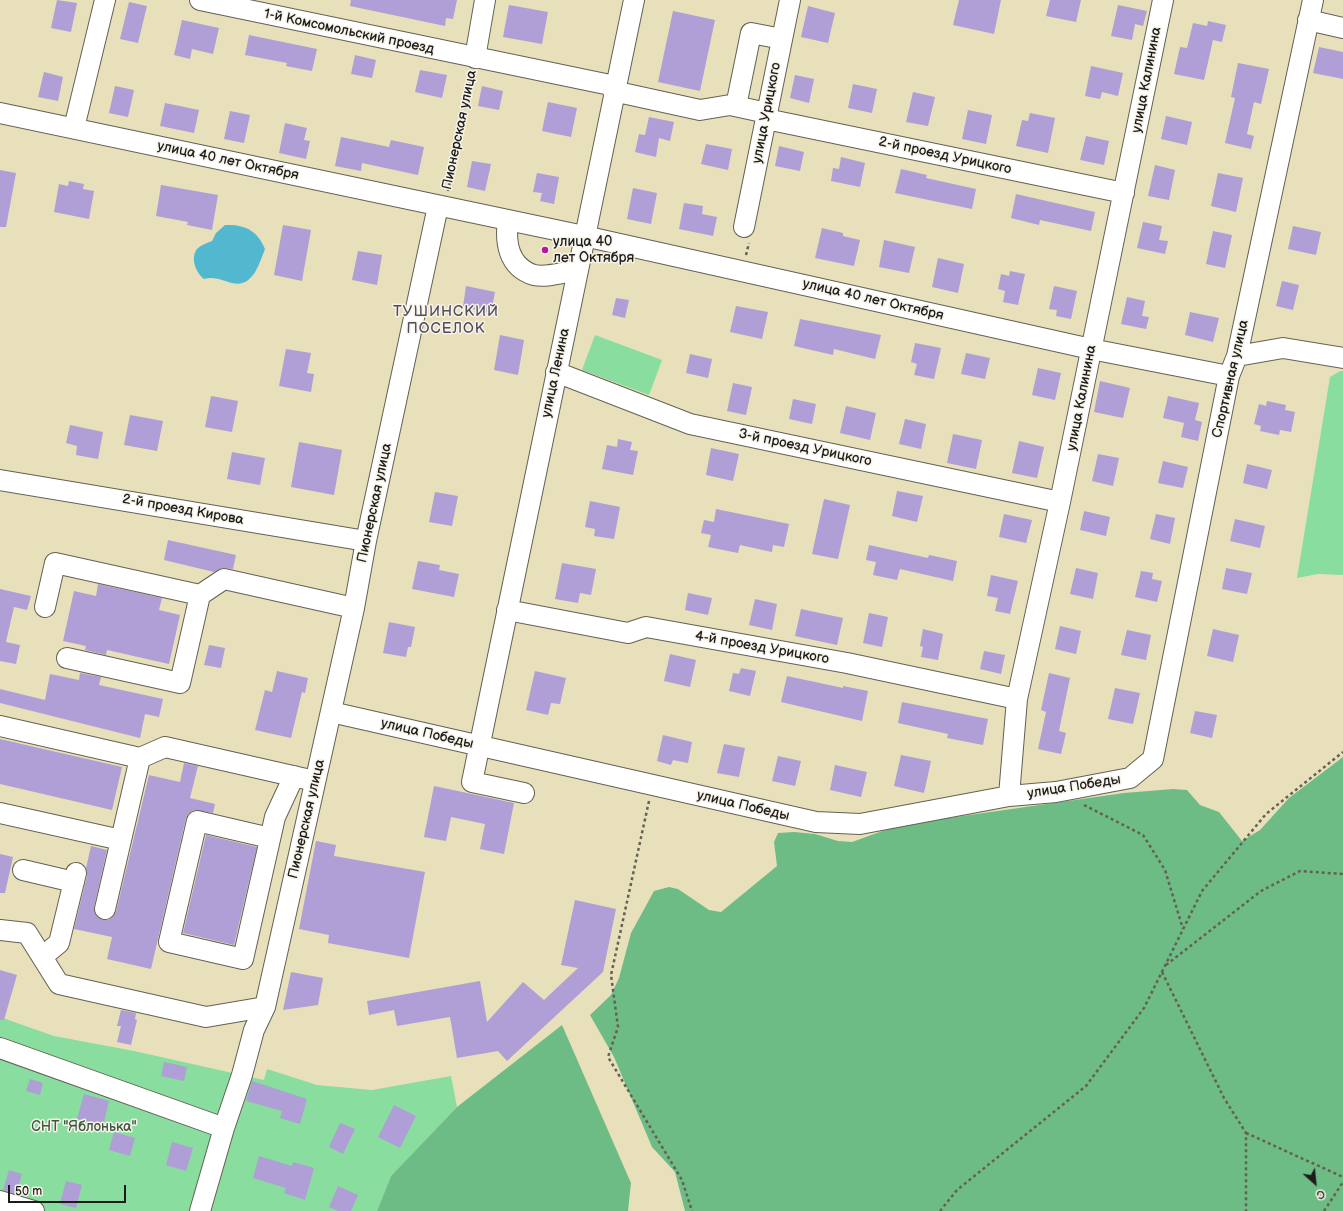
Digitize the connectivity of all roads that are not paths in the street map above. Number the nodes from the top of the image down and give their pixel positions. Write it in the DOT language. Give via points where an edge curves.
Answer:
graph roads {
  1 [pos="105,0"];
  2 [pos="200,0"];
  3 [pos="485,0"];
  4 [pos="634,0"];
  5 [pos="790,0"];
  6 [pos="1163,0"];
  7 [pos="1313,0"];
  8 [pos="1308,20"];
  9 [pos="1343,28"];
  10 [pos="782,39"];
  11 [pos="476,58"];
  12 [pos="614,89"];
  13 [pos="736,106"];
  14 [pos="0,113"];
  15 [pos="767,116"];
  16 [pos="74,128"];
  17 [pos="1124,193"];
  18 [pos="438,206"];
  19 [pos="508,220"];
  20 [pos="744,227"];
  21 [pos="584,236"];
  22 [pos="577,270"];
  23 [pos="1091,349"];
  24 [pos="1237,356"];
  25 [pos="1343,358"];
  26 [pos="556,372"];
  27 [pos="1229,376"];
  28 [pos="0,480"];
  29 [pos="1060,502"];
  30 [pos="366,541"];
  31 [pos="200,595"];
  32 [pos="45,607"];
  33 [pos="354,608"];
  34 [pos="507,610"];
  35 [pos="67,658"];
  36 [pos="1017,699"];
  37 [pos="331,712"];
  38 [pos="0,726"];
  39 [pos="479,745"];
  40 [pos="140,758"];
  41 [pos="1153,759"];
  42 [pos="294,776"];
  43 [pos="316,781"];
  44 [pos="524,793"];
  45 [pos="1009,796"];
  46 [pos="0,813"];
  47 [pos="270,838"];
  48 [pos="121,840"];
  49 [pos="23,870"];
  50 [pos="105,909"];
  51 [pos="0,930"];
  52 [pos="42,957"];
  53 [pos="265,1007"];
  54 [pos="0,1048"];
  55 [pos="224,1128"];
  56 [pos="0,1201"];
  57 [pos="34,1211"];
  58 [pos="200,1211"];
  1 -- 16 [label="street"];
  2 -- 11 [label="street, 1-й Комсомольский проезд"];
  3 -- 11 [label="street, Пионерская улица"];
  4 -- 12 [label="street, улица Ленина"];
  5 -- 10 [label="street, улица Урицкого"];
  6 -- 17 [label="street, улица Калинина"];
  7 -- 8 [label="street, Спортивная улица"];
  8 -- 9 [label="street"];
  8 -- 24 [label="street, Спортивная улица"];
  10 -- 13 [label="street" via="752,33"];
  10 -- 15 [label="street, улица Урицкого"];
  11 -- 12 [label="street"];
  12 -- 13 [label="street, 2-й проезд Урицкого" via="700,110"];
  12 -- 21 [label="street, улица Ленина"];
  13 -- 15 [label="street, 2-й проезд Урицкого"];
  14 -- 16 [label="street, улица 40 лет Октября"];
  15 -- 17 [label="street, 2-й проезд Урицкого"];
  15 -- 20 [label="street, улица Урицкого"];
  16 -- 18 [label="street, улица 40 лет Октября"];
  17 -- 23 [label="street, улица Калинина"];
  18 -- 19 [label="street, улица 40 лет Октября"];
  18 -- 30 [label="street, Пионерская улица"];
  19 -- 21 [label="street, улица 40 лет Октября"];
  19 -- 22 [label="street" via="507,246 514,260 524,269 534,275 549,276"];
  21 -- 22 [label="street, улица Ленина"];
  21 -- 23 [label="street, улица 40 лет Октября"];
  22 -- 26 [label="street, улица Ленина"];
  23 -- 27 [label="street, улица 40 лет Октября"];
  23 -- 29 [label="street, улица Калинина"];
  24 -- 25 [label="street" via="1283,348"];
  24 -- 27 [label="street, Спортивная улица"];
  26 -- 29 [label="street, 3-й проезд Урицкого" via="690,424"];
  26 -- 34 [label="street, улица Ленина"];
  27 -- 41 [label="street, Спортивная улица"];
  28 -- 30 [label="street, 2-й проезд Кирова"];
  29 -- 36 [label="street, улица Калинина"];
  30 -- 33 [label="street, Пионерская улица"];
  31 -- 32 [label="street" via="55,563"];
  31 -- 33 [label="street" via="224,579"];
  31 -- 35 [label="street" via="180,683"];
  33 -- 37 [label="street, Пионерская улица"];
  34 -- 36 [label="street, 4-й проезд Урицкого" via="628,633 646,627 847,663"];
  34 -- 39 [label="street, улица Ленина"];
  36 -- 45 [label="street, улица Калинина"];
  37 -- 39 [label="street, улица Победы"];
  37 -- 43 [label="street, Пионерская улица"];
  38 -- 40 [label="street"];
  39 -- 44 [label="street, улица Ленина" via="472,782"];
  39 -- 45 [label="street, улица Победы" via="816,822 860,824"];
  40 -- 42 [label="street" via="165,747"];
  40 -- 48 [label="street"];
  41 -- 45 [label="street, улица Победы" via="1130,778 1056,792"];
  42 -- 43 [label="street"];
  42 -- 47 [label="street" via="275,817"];
  43 -- 53 [label="street, Пионерская улица"];
  46 -- 48 [label="street"];
  47 -- 47 [label="street" via="197,821 169,942 243,959"];
  48 -- 50 [label="street"];
  49 -- 52 [label="street" via="75,877 60,943"];
  51 -- 52 [label="street" via="27,933"];
  52 -- 53 [label="street" via="60,984 198,1016 206,1017"];
  53 -- 55 [label="street, Пионерская улица" via="254,1030"];
  54 -- 55 [label="street"];
  55 -- 58 [label="street, Пионерская улица"];
  56 -- 57 [label="street"];
}
